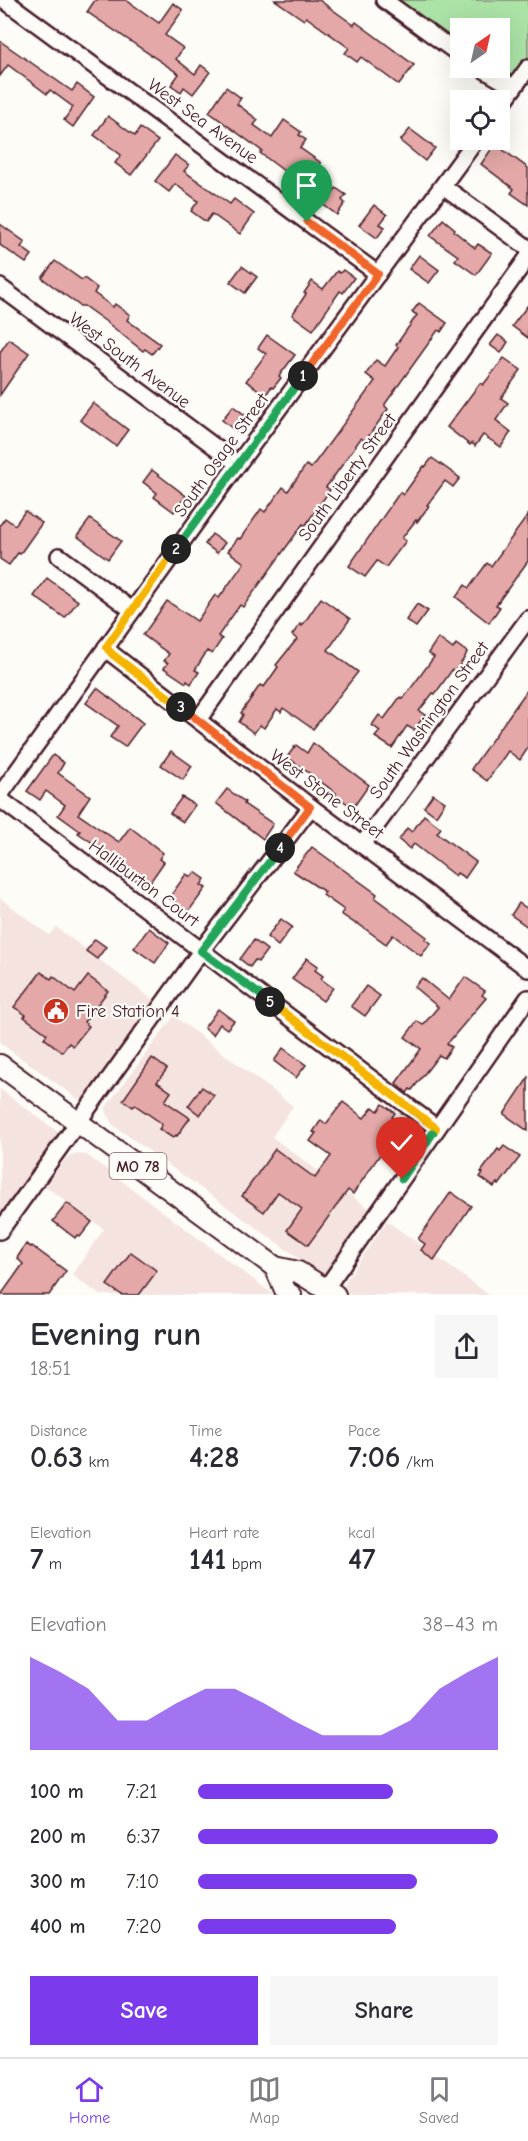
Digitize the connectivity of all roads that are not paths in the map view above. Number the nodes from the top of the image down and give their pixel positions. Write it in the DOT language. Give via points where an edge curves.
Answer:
graph roads {
  1 [pos="4,0"];
  2 [pos="384,0"];
  3 [pos="450,48"];
  4 [pos="528,68"];
  5 [pos="498,78"];
  6 [pos="513,87"];
  7 [pos="510,92"];
  8 [pos="469,150"];
  9 [pos="444,186"];
  10 [pos="528,248"];
  11 [pos="528,258"];
  12 [pos="378,274"];
  13 [pos="0,287"];
  14 [pos="238,464"];
  15 [pos="59,556"];
  16 [pos="132,610"];
  17 [pos="528,619"];
  18 [pos="106,647"];
  19 [pos="198,720"];
  20 [pos="0,797"];
  21 [pos="310,807"];
  22 [pos="362,845"];
  23 [pos="201,951"];
  24 [pos="528,969"];
  25 [pos="528,998"];
  26 [pos="0,1065"];
  27 [pos="78,1122"];
  28 [pos="436,1128"];
  29 [pos="0,1231"];
  30 [pos="275,1267"];
  31 [pos="330,1292"];
  32 [pos="291,1295"];
  1 -- 12 [label="street, West Sea Avenue"];
  2 -- 3 [label="street"];
  4 -- 6 [label="street"];
  5 -- 6 [label="street"];
  6 -- 7 [label="street"];
  8 -- 9 [label="street, South Osage Street"];
  9 -- 10 [label="street"];
  9 -- 12 [label="street, South Osage Street"];
  11 -- 19 [label="street, South Liberty Street"];
  12 -- 14 [label="street, South Osage Street"];
  13 -- 14 [label="street, West South Avenue"];
  14 -- 16 [label="street, South Osage Street"];
  15 -- 16 [label="street"];
  16 -- 18 [label="street, South Osage Street"];
  17 -- 22 [label="street, South Washington Street"];
  18 -- 19 [label="street, West Stone Street"];
  18 -- 20 [label="street, South Osage Street"];
  19 -- 21 [label="street, West Stone Street"];
  20 -- 23 [label="street, Halliburton Court"];
  21 -- 22 [label="street, West Stone Street"];
  21 -- 23 [label="street"];
  22 -- 24 [label="street, West Stone Street"];
  23 -- 27 [label="street"];
  23 -- 28 [label="street, Halliburton Court"];
  25 -- 28 [label="street"];
  26 -- 27 [label="main road, MO 78"];
  27 -- 29 [label="street"];
  27 -- 30 [label="main road, MO 78"];
  28 -- 31 [label="street"];
  30 -- 31 [label="main road, MO 78" via="298,1272"];
  30 -- 32 [label="main road, MO 78"];
}
